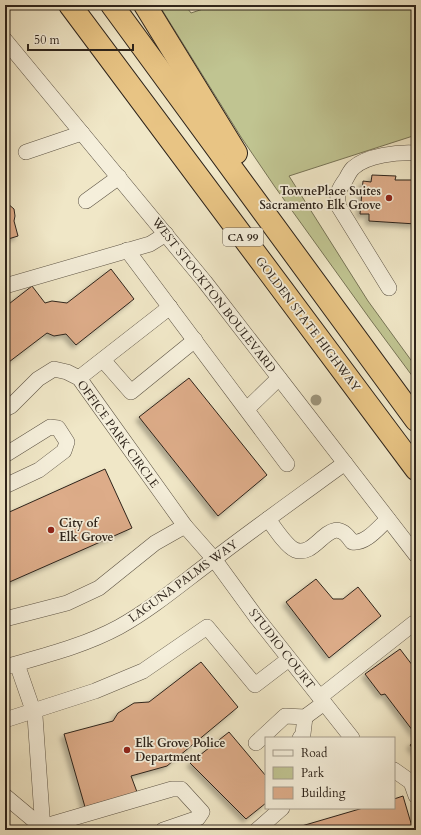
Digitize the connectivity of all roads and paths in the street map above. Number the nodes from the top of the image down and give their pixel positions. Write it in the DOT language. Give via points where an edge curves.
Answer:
graph roads {
  1 [pos="53,5"];
  2 [pos="70,5"];
  3 [pos="112,5"];
  4 [pos="145,5"];
  5 [pos="5,40"];
  6 [pos="82,133"];
  7 [pos="26,152"];
  8 [pos="416,154"];
  9 [pos="187,161"];
  10 [pos="119,177"];
  11 [pos="86,201"];
  12 [pos="266,217"];
  13 [pos="166,234"];
  14 [pos="127,250"];
  15 [pos="5,286"];
  16 [pos="389,288"];
  17 [pos="170,307"];
  18 [pos="195,340"];
  19 [pos="103,360"];
  20 [pos="79,378"];
  21 [pos="279,378"];
  22 [pos="5,409"];
  23 [pos="247,409"];
  24 [pos="416,420"];
  25 [pos="5,455"];
  26 [pos="345,463"];
  27 [pos="287,464"];
  28 [pos="416,469"];
  29 [pos="5,486"];
  30 [pos="268,519"];
  31 [pos="388,519"];
  32 [pos="185,526"];
  33 [pos="416,555"];
  34 [pos="214,559"];
  35 [pos="5,619"];
  36 [pos="416,626"];
  37 [pos="290,659"];
  38 [pos="11,665"];
  39 [pos="322,700"];
  40 [pos="33,711"];
  41 [pos="305,717"];
  42 [pos="5,720"];
  43 [pos="301,737"];
  44 [pos="351,737"];
  45 [pos="256,742"];
  46 [pos="395,771"];
  47 [pos="5,796"];
  48 [pos="416,796"];
  49 [pos="281,809"];
  50 [pos="43,828"];
  51 [pos="163,830"];
  52 [pos="257,830"];
  1 -- 9 [label="highway"];
  2 -- 9 [label="highway, GOLDEN STATE HIGHWAY / CA 99"];
  3 -- 12 [label="highway, CA 99"];
  4 -- 12 [label="highway" via="253,179"];
  5 -- 6 [label="street, WEST STOCKTON BOULEVARD"];
  6 -- 7 [label="street"];
  6 -- 10 [label="street, WEST STOCKTON BOULEVARD"];
  8 -- 16 [label="street" via="381,156 364,162 354,168 336,196 338,207"];
  9 -- 28 [label="highway, GOLDEN STATE HIGHWAY / CA 99"];
  10 -- 11 [label="street"];
  10 -- 13 [label="street, WEST STOCKTON BOULEVARD"];
  12 -- 24 [label="highway, CA 99"];
  13 -- 14 [label="street" via="150,244"];
  13 -- 21 [label="street, WEST STOCKTON BOULEVARD"];
  14 -- 15 [label="street"];
  14 -- 17 [label="street"];
  17 -- 18 [label="street"];
  17 -- 19 [label="street"];
  18 -- 19 [label="street" via="131,392"];
  18 -- 23 [label="street"];
  19 -- 20 [label="street"];
  20 -- 22 [label="street, OFFICE PARK CIRCLE" via="54,369 38,378"];
  20 -- 32 [label="street, OFFICE PARK CIRCLE"];
  21 -- 23 [label="street"];
  21 -- 26 [label="street, WEST STOCKTON BOULEVARD"];
  23 -- 27 [label="street"];
  25 -- 29 [label="street" via="50,427 58,428 67,442 64,451 39,470"];
  26 -- 30 [label="street, LAGUNA PALMS WAY"];
  26 -- 31 [label="street, WEST STOCKTON BOULEVARD"];
  30 -- 31 [label="street" via="290,547 296,550 312,546 335,530 341,530 352,542 364,541"];
  30 -- 34 [label="street, LAGUNA PALMS WAY"];
  31 -- 33 [label="street, WEST STOCKTON BOULEVARD"];
  32 -- 34 [label="street, OFFICE PARK CIRCLE"];
  32 -- 35 [label="street" via="155,543 100,588 67,603"];
  34 -- 37 [label="street, STUDIO COURT"];
  34 -- 38 [label="street, LAGUNA PALMS WAY" via="150,608 117,628 73,646"];
  36 -- 39 [label="street" via="414,623"];
  37 -- 39 [label="street, STUDIO COURT"];
  37 -- 40 [label="street" via="255,685 207,627 143,671 95,691"];
  38 -- 40 [label="street"];
  39 -- 41 [label="street"];
  39 -- 44 [label="street, STUDIO COURT"];
  40 -- 42 [label="street"];
  40 -- 50 [label="street"];
  41 -- 43 [label="street"];
  41 -- 45 [label="street" via="285,716"];
  46 -- 48 [label="street" via="411,782"];
  47 -- 50 [label="street"];
  49 -- 52 [label="street"];
  50 -- 51 [label="street" via="172,789 181,789 202,812 198,818"];
}
